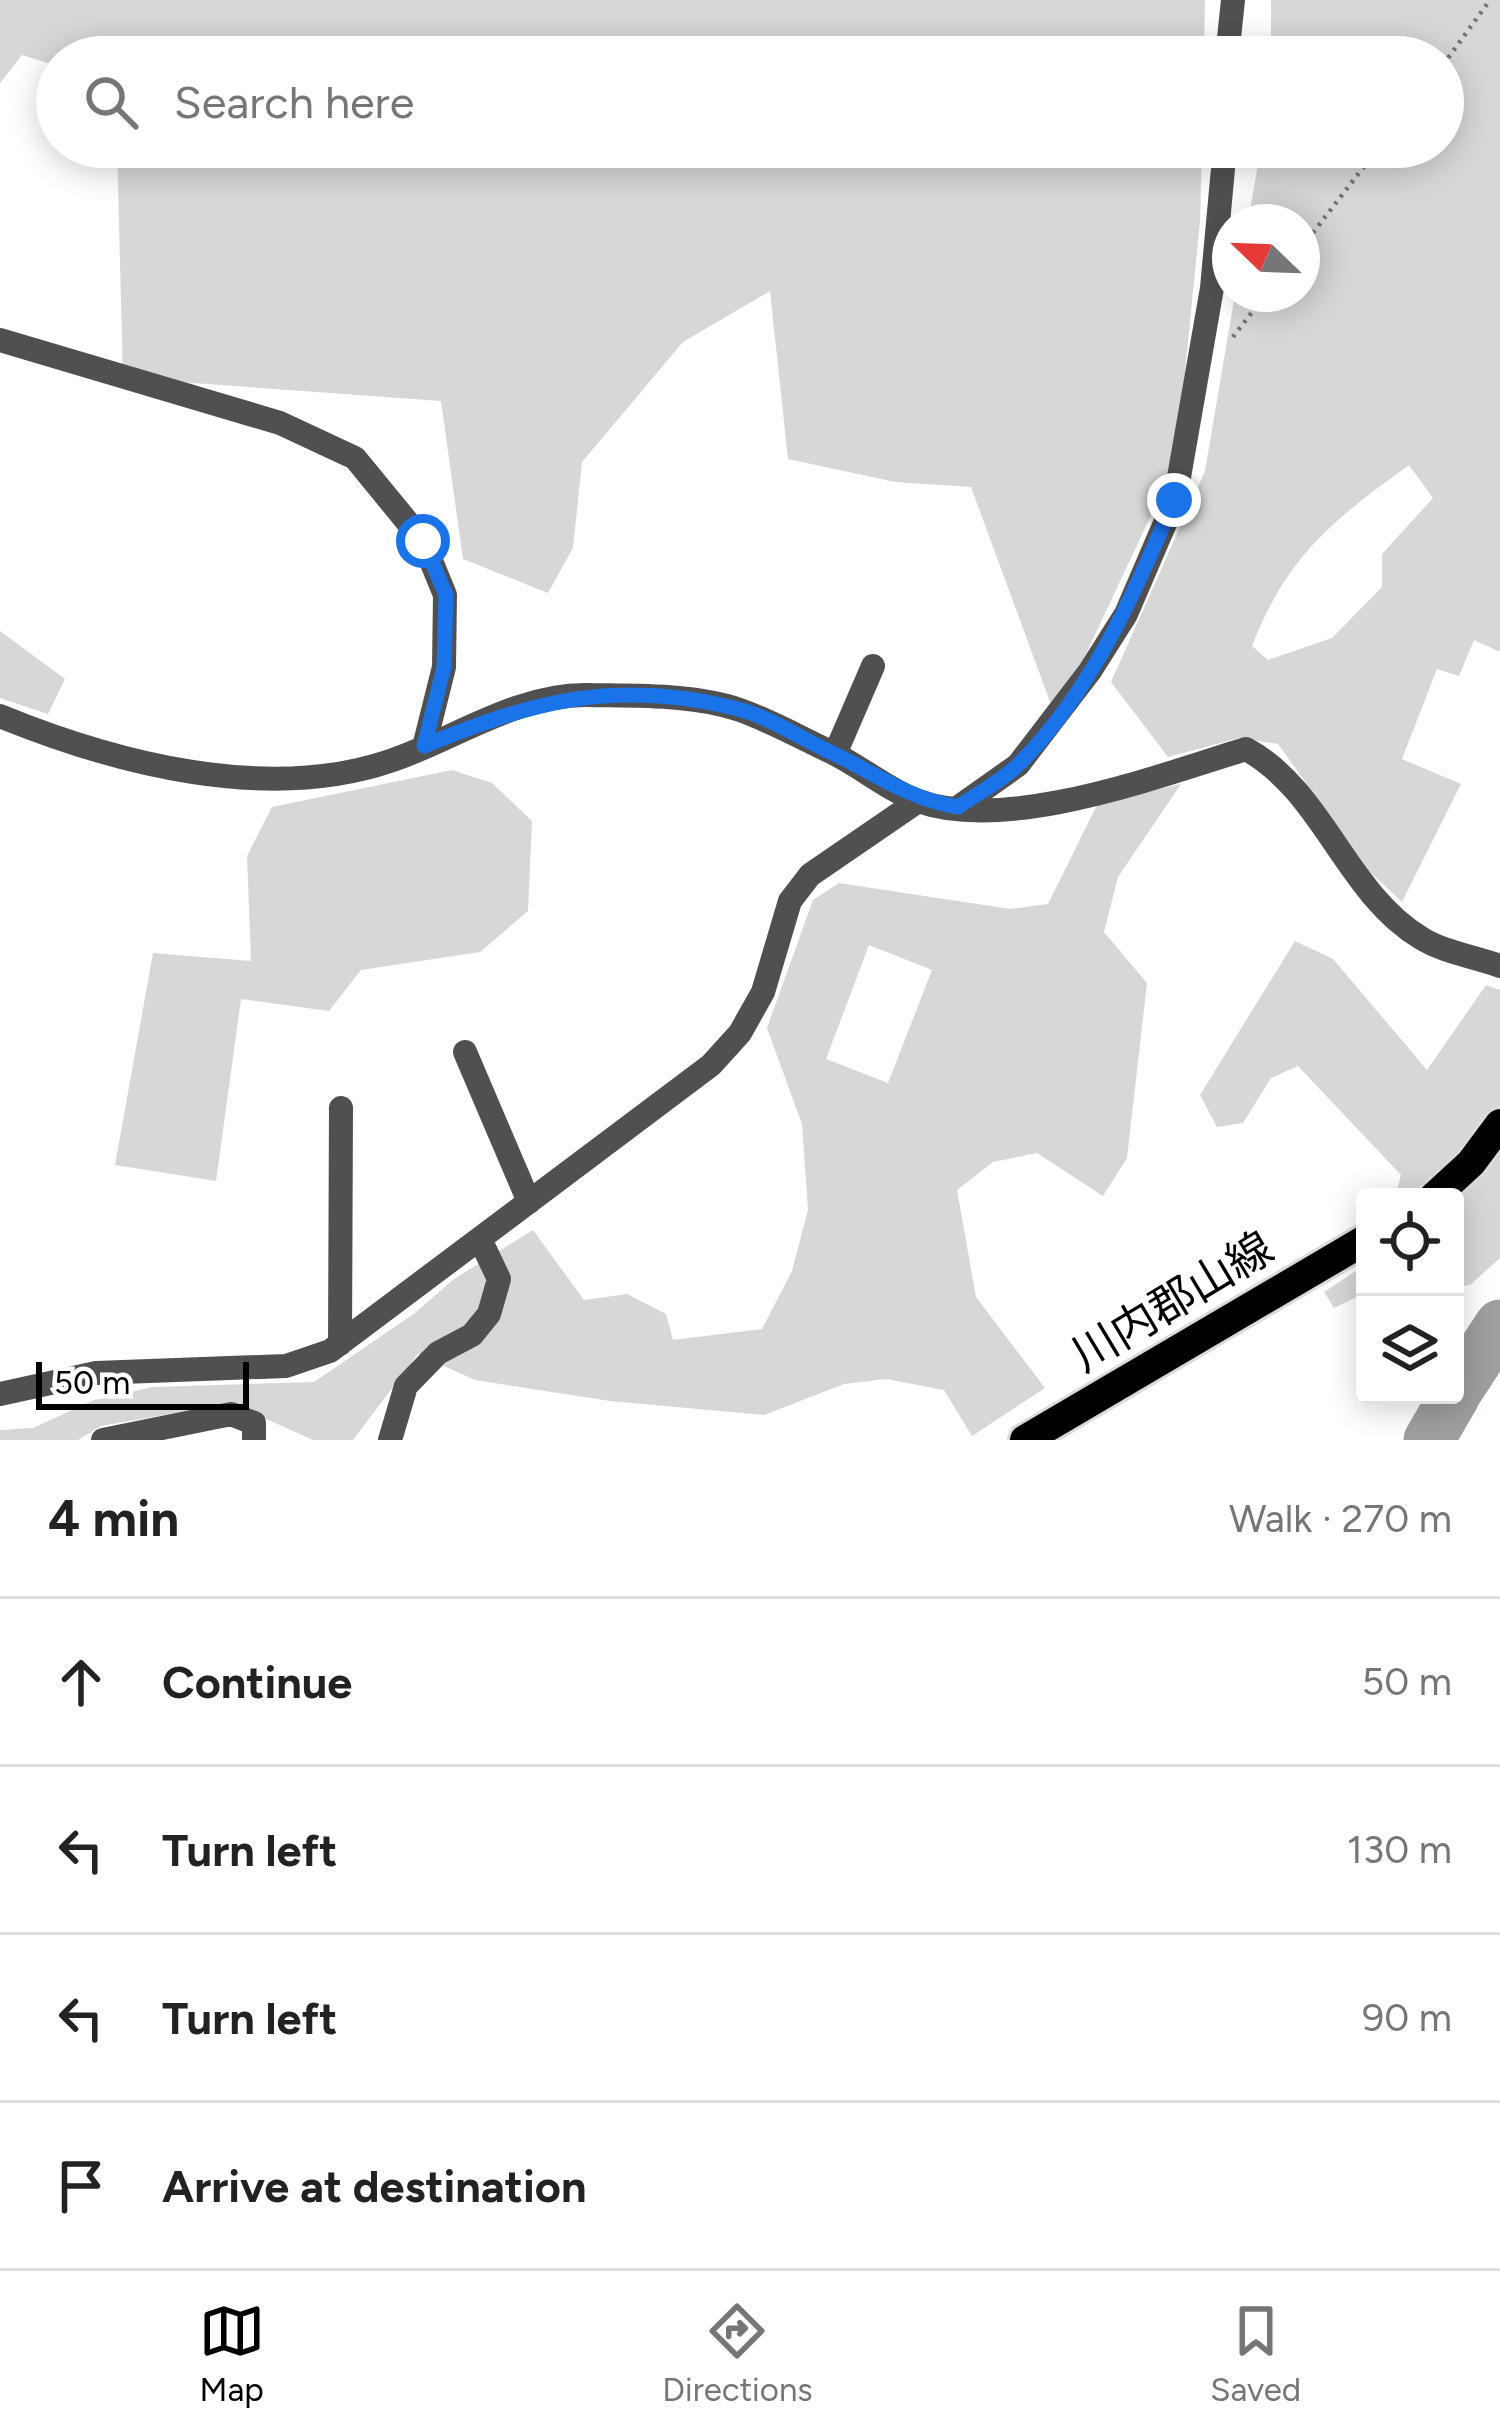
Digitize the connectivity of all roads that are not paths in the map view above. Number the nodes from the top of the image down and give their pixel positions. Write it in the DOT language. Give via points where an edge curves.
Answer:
graph roads {
  1 [pos="1232,0"];
  2 [pos="1229,36"];
  3 [pos="1223,168"];
  4 [pos="0,340"];
  5 [pos="874,666"];
  6 [pos="0,716"];
  7 [pos="424,746"];
  8 [pos="835,754"];
  9 [pos="918,801"];
  10 [pos="958,807"];
  11 [pos="1500,966"];
  12 [pos="465,1052"];
  13 [pos="341,1108"];
  14 [pos="1500,1124"];
  15 [pos="1444,1188"];
  16 [pos="530,1202"];
  17 [pos="480,1239"];
  18 [pos="1356,1245"];
  19 [pos="340,1344"];
  20 [pos="0,1394"];
  21 [pos="1037,1438"];
  22 [pos="103,1440"];
  23 [pos="254,1440"];
  24 [pos="390,1440"];
  1 -- 2 [label="street"];
  3 -- 10 [label="street" via="1212,288 1174,500 1126,614 1090,671 1018,765"];
  4 -- 7 [label="street" via="280,423 355,458 423,541 446,595 444,667"];
  5 -- 8 [label="street"];
  6 -- 7 [label="street" via="72,746 242,778 323,776"];
  7 -- 8 [label="street" via="500,714 579,694 737,708"];
  8 -- 9 [label="street"];
  9 -- 10 [label="street"];
  9 -- 16 [label="street" via="810,875 790,901 763,992 711,1065"];
  10 -- 11 [label="street" via="1049,805 1246,749 1277,766 1375,894 1421,938"];
  12 -- 16 [label="street"];
  13 -- 19 [label="street"];
  14 -- 15 [label="main road"];
  16 -- 17 [label="street"];
  17 -- 19 [label="street"];
  17 -- 24 [label="street" via="499,1279 489,1314 406,1386"];
  18 -- 21 [label="main road, 川内郡山線"];
  19 -- 20 [label="street" via="286,1366 112,1372"];
  22 -- 23 [label="street" via="231,1414 254,1424"];
}
